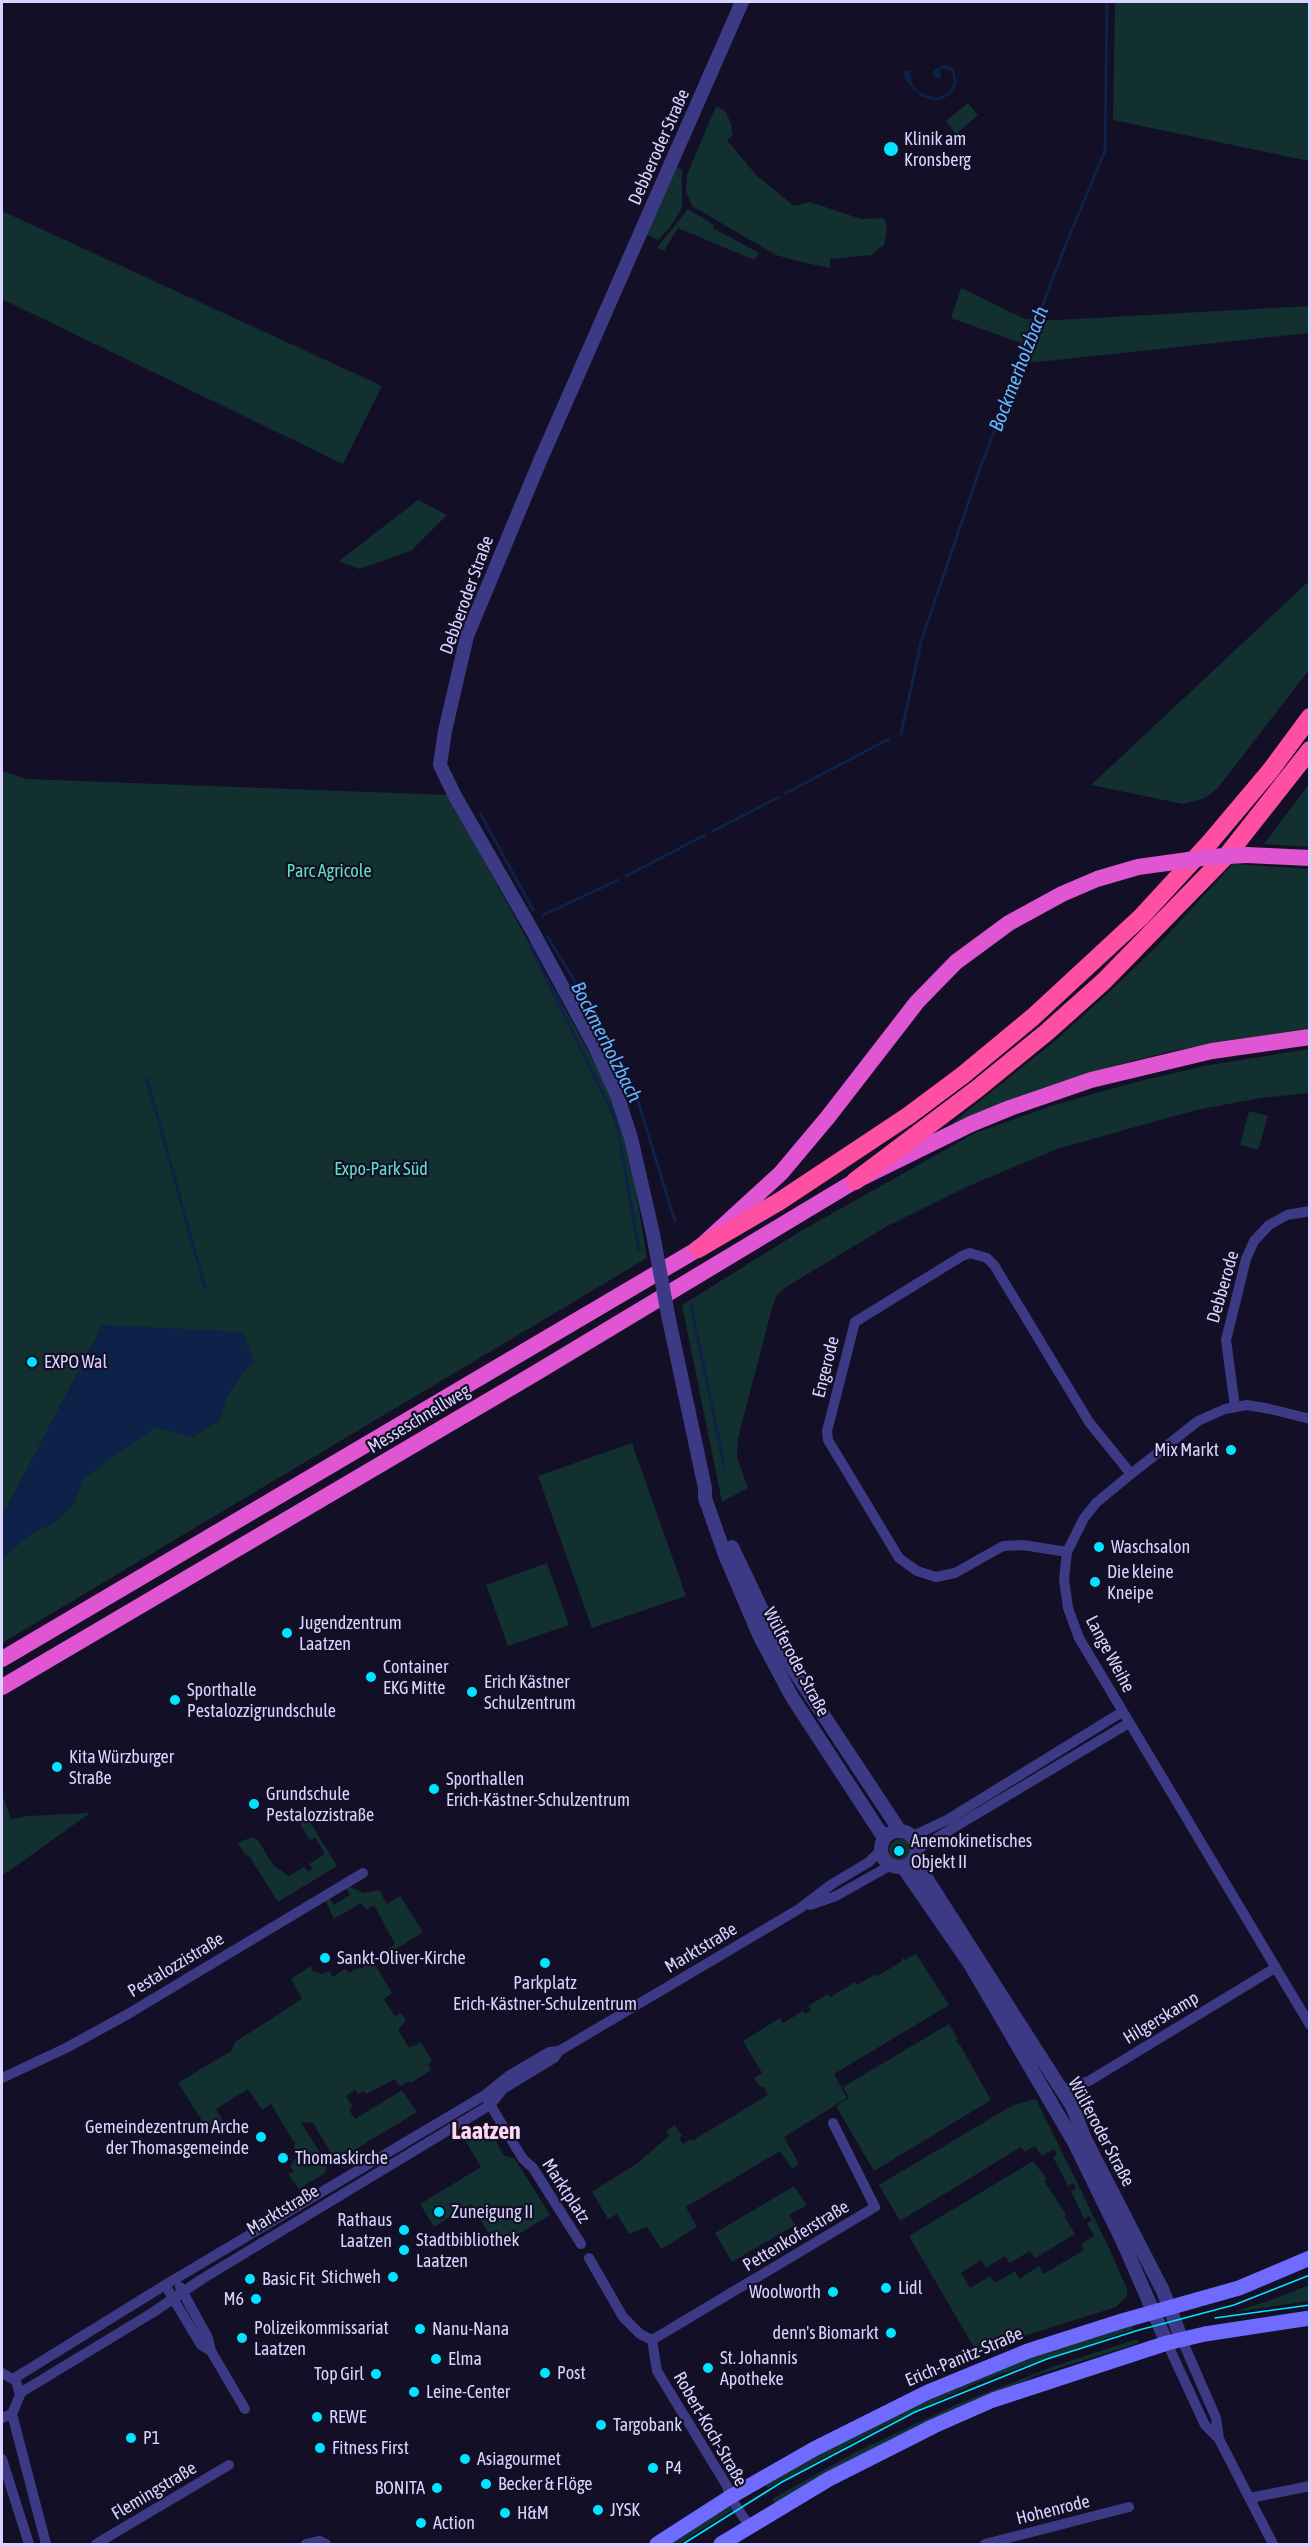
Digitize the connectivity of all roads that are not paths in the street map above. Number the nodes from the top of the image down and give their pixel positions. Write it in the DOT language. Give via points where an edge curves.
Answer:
graph roads {
  1 [pos="742,2"];
  2 [pos="1310,717"];
  3 [pos="1310,750"];
  4 [pos="1310,858"];
  5 [pos="1310,1037"];
  6 [pos="855,1181"];
  7 [pos="1310,1210"];
  8 [pos="653,1234"];
  9 [pos="698,1250"];
  10 [pos="1234,1407"];
  11 [pos="1310,1419"];
  12 [pos="1131,1474"];
  13 [pos="1067,1552"];
  14 [pos="760,1620"];
  15 [pos="43,1637"];
  16 [pos="2,1650"];
  17 [pos="2,1659"];
  18 [pos="2,1687"];
  19 [pos="1122,1713"];
  20 [pos="1129,1723"];
  21 [pos="900,1831"];
  22 [pos="883,1844"];
  23 [pos="908,1855"];
  24 [pos="363,1873"];
  25 [pos="799,1909"];
  26 [pos="1275,1968"];
  27 [pos="1310,2025"];
  28 [pos="2,2078"];
  29 [pos="1061,2090"];
  30 [pos="488,2100"];
  31 [pos="833,2123"];
  32 [pos="581,2244"];
  33 [pos="589,2258"];
  34 [pos="1310,2258"];
  35 [pos="175,2279"];
  36 [pos="165,2285"];
  37 [pos="183,2292"];
  38 [pos="173,2299"];
  39 [pos="1170,2309"];
  40 [pos="1154,2313"];
  41 [pos="1310,2318"];
  42 [pos="652,2340"];
  43 [pos="1175,2341"];
  44 [pos="211,2351"];
  45 [pos="2,2373"];
  46 [pos="13,2379"];
  47 [pos="20,2393"];
  48 [pos="245,2409"];
  49 [pos="7,2416"];
  50 [pos="2,2459"];
  51 [pos="229,2465"];
  52 [pos="1310,2486"];
  53 [pos="730,2497"];
  54 [pos="1250,2498"];
  55 [pos="1129,2507"];
  56 [pos="750,2527"];
  57 [pos="323,2543"];
  58 [pos="29,2544"];
  59 [pos="46,2544"];
  60 [pos="96,2544"];
  61 [pos="306,2544"];
  62 [pos="657,2544"];
  63 [pos="721,2544"];
  64 [pos="985,2544"];
  65 [pos="1273,2544"];
  1 -- 8 [label="street, Debberoder Straße" via="540,460 467,636 440,765 613,1085 631,1138"];
  2 -- 9 [label="highway" via="1211,841 1141,917 1033,1017 908,1116"];
  3 -- 6 [label="highway" via="1228,854 1104,981 977,1089"];
  4 -- 9 [label="highway, Messeschnellweg, bridge" via="1209,857 1128,870 1062,894 1009,923 956,962 917,1002 781,1173"];
  5 -- 6 [label="highway, Messeschnellweg" via="1212,1051 1091,1080 981,1120"];
  6 -- 18 [label="highway, Messeschnellweg"];
  7 -- 10 [label="street, Debberode" via="1287,1215 1269,1225 1254,1241 1246,1259 1226,1341"];
  8 -- 14 [label="street, Wülferoder Straße, bridge" via="705,1488 713,1496"];
  9 -- 15 [label="highway, Messeschnellweg"];
  10 -- 11 [label="street, Lange Weihe" via="1270,1408"];
  10 -- 12 [label="street, Lange Weihe" via="1198,1421"];
  12 -- 13 [label="street, Lange Weihe" via="1096,1503"];
  12 -- 13 [label="street, Engerode" via="1089,1422 987,1258 970,1253 962,1256 855,1322 828,1440 899,1557 916,1571 936,1577 955,1573 1003,1546"];
  13 -- 19 [label="street, Lange Weihe" via="1065,1589 1073,1623"];
  14 -- 21 [label="street, Wülferoder Straße"];
  14 -- 22 [label="street, Wülferoder Straße" via="807,1723"];
  15 -- 16 [label="highway"];
  15 -- 17 [label="highway, Messeschnellweg"];
  19 -- 20 [label="street, Lange Weihe"];
  19 -- 23 [label="street, Marktstraße" via="946,1820"];
  20 -- 23 [label="street, Marktstraße"];
  20 -- 26 [label="street, Lange Weihe"];
  21 -- 22 [label="street" via="891,1832"];
  21 -- 23 [label="street"];
  22 -- 23 [label="street, Wülferoder Straße" via="883,1858"];
  22 -- 25 [label="street, Marktstraße" via="869,1862"];
  23 -- 25 [label="street, Marktstraße" via="836,1896"];
  23 -- 29 [label="street, Wülferoder Straße"];
  23 -- 40 [label="street, Wülferoder Straße" via="1079,2152"];
  24 -- 28 [label="street, Pestalozzistraße" via="128,2013"];
  25 -- 30 [label="street, Marktstraße" via="559,2051 549,2052 510,2075"];
  26 -- 27 [label="street, Lange Weihe"];
  26 -- 29 [label="street, Hilgerskamp" via="1089,2081"];
  29 -- 39 [label="street, Wülferoder Straße"];
  30 -- 32 [label="street, Marktplatz"];
  30 -- 35 [label="street, Marktstraße"];
  30 -- 37 [label="street, Marktstraße"];
  31 -- 42 [label="street, Pettenkoferstraße" via="875,2208"];
  33 -- 42 [label="street" via="623,2318"];
  34 -- 39 [label="main road, Erich-Panitz-Straße" via="1239,2288"];
  35 -- 36 [label="street, Marktstraße"];
  35 -- 37 [label="street"];
  36 -- 38 [label="street"];
  36 -- 46 [label="street, Marktstraße"];
  37 -- 38 [label="street, Marktstraße"];
  37 -- 44 [label="street"];
  38 -- 44 [label="street" via="201,2344"];
  38 -- 47 [label="street, Marktstraße"];
  39 -- 40 [label="main road, Erich-Panitz-Straße"];
  39 -- 43 [label="street, Wülferoder Straße"];
  40 -- 43 [label="street, Wülferoder Straße"];
  40 -- 53 [label="main road, Erich-Panitz-Straße" via="1028,2351 928,2392 814,2449"];
  41 -- 43 [label="main road"];
  42 -- 53 [label="street, Robert-Koch-Straße" via="657,2371 728,2486"];
  43 -- 54 [label="street, Wülferoder Straße" via="1205,2425 1219,2439"];
  43 -- 56 [label="main road" via="983,2404 838,2475"];
  44 -- 48 [label="street"];
  45 -- 46 [label="street"];
  46 -- 47 [label="street"];
  47 -- 49 [label="street" via="19,2403"];
  49 -- 59 [label="street"];
  50 -- 58 [label="street"];
  51 -- 60 [label="street, Flemingstraße"];
  52 -- 54 [label="street"];
  53 -- 56 [label="street, Robert-Koch-Straße"];
  53 -- 62 [label="main road, Erich-Panitz-Straße"];
  54 -- 65 [label="street, Wülferoder Straße"];
  55 -- 64 [label="street, Hohenrode"];
  56 -- 63 [label="main road"];
  57 -- 61 [label="street"];
}
